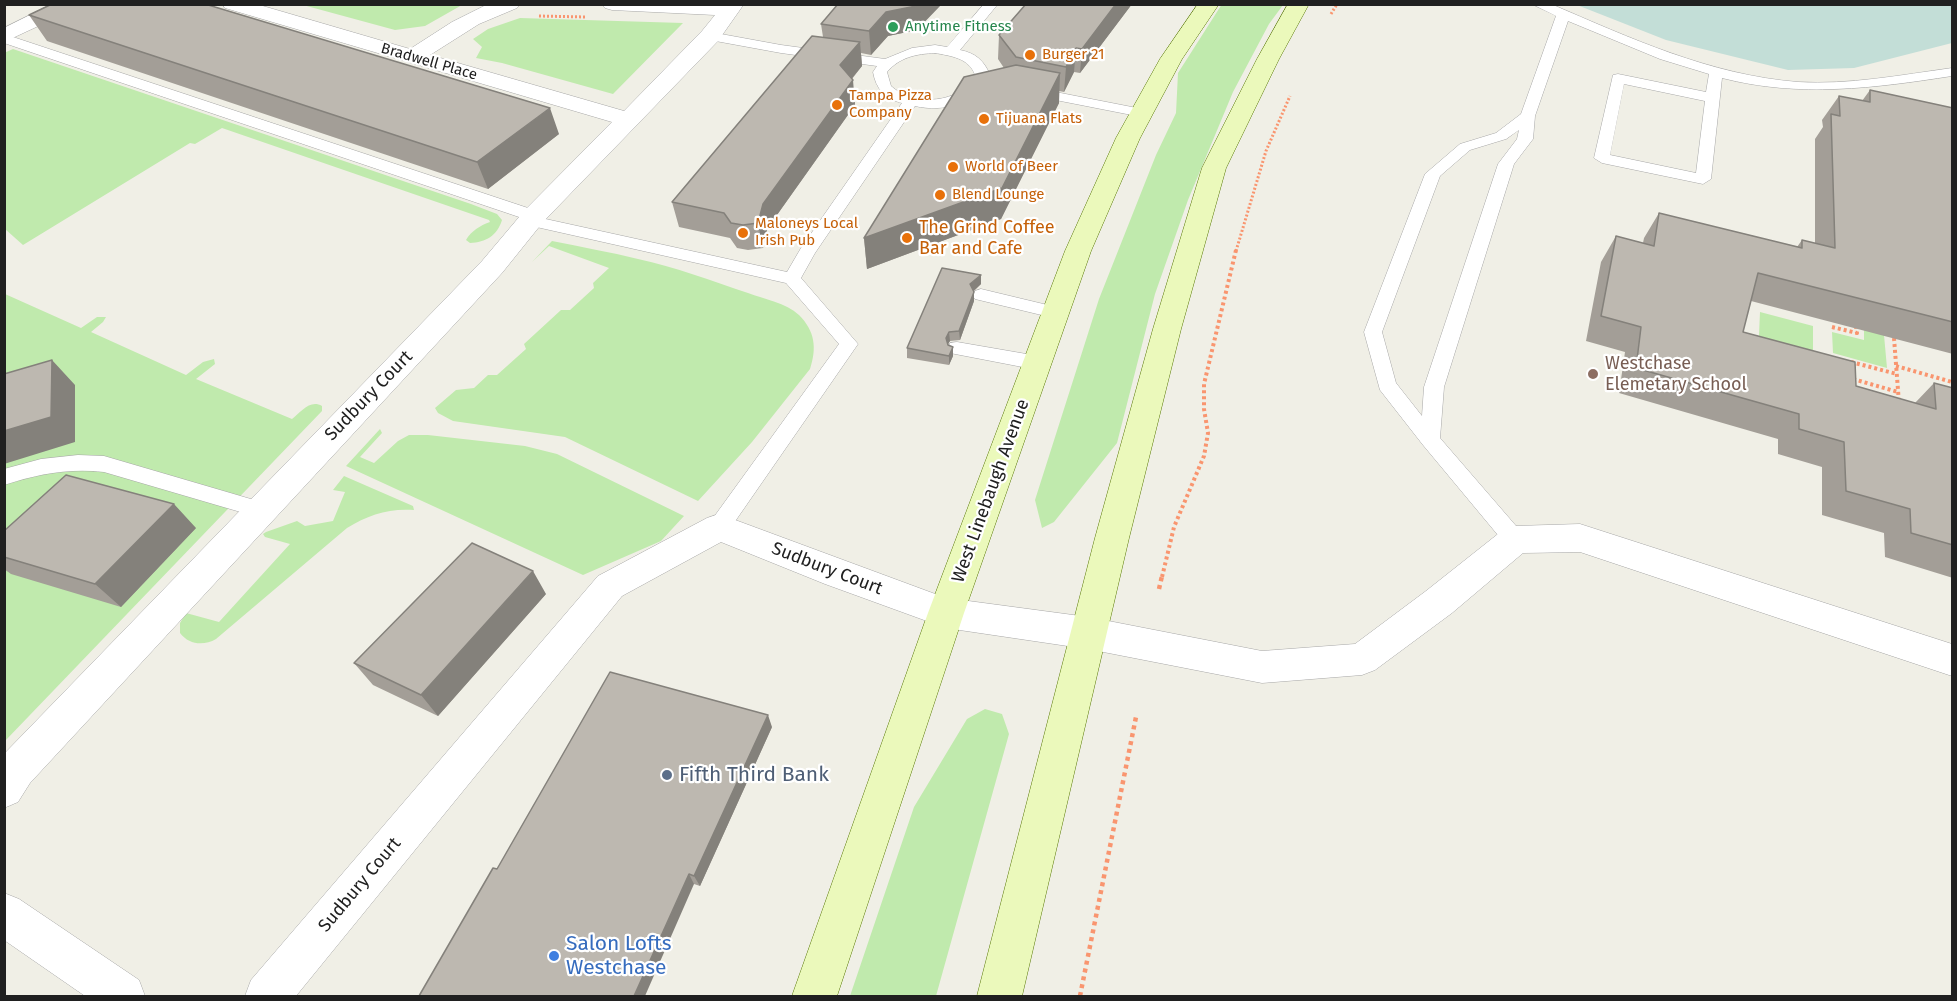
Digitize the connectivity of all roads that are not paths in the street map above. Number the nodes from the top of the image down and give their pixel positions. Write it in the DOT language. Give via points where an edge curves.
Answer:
graph roads {
  1 [pos="70,4"];
  2 [pos="231,4"];
  3 [pos="510,4"];
  4 [pos="612,4"];
  5 [pos="992,4"];
  6 [pos="1209,4"];
  7 [pos="1299,4"];
  8 [pos="1538,4"];
  9 [pos="732,7"];
  10 [pos="1563,15"];
  11 [pos="710,36"];
  12 [pos="4,37"];
  13 [pos="952,50"];
  14 [pos="412,57"];
  15 [pos="886,63"];
  16 [pos="1716,72"];
  17 [pos="1953,72"];
  18 [pos="1017,88"];
  19 [pos="1713,98"];
  20 [pos="910,102"];
  21 [pos="1142,112"];
  22 [pos="1528,116"];
  23 [pos="626,119"];
  24 [pos="532,218"];
  25 [pos="792,279"];
  26 [pos="981,295"];
  27 [pos="1054,312"];
  28 [pos="957,348"];
  29 [pos="1038,363"];
  30 [pos="1430,440"];
  31 [pos="4,477"];
  32 [pos="261,510"];
  33 [pos="719,527"];
  34 [pos="1515,540"];
  35 [pos="945,613"];
  36 [pos="1088,633"];
  37 [pos="1953,660"];
  38 [pos="4,789"];
  39 [pos="4,914"];
  40 [pos="123,996"];
  41 [pos="267,996"];
  42 [pos="814,996"];
  43 [pos="999,996"];
  1 -- 12 [label="street"];
  2 -- 14 [label="street, Bradwell Place"];
  3 -- 14 [label="street" via="487,12"];
  4 -- 9 [label="street"];
  5 -- 13 [label="lane"];
  6 -- 21 [label="main road, West Linebaugh Avenue" via="1171,59"];
  7 -- 36 [label="main road" via="1214,168 1167,329"];
  8 -- 10 [label="lane"];
  9 -- 11 [label="street, Sudbury Court"];
  10 -- 16 [label="lane" via="1638,47"];
  10 -- 22 [label="lane"];
  11 -- 15 [label="lane"];
  11 -- 23 [label="street, Sudbury Court"];
  12 -- 24 [label="lane"];
  13 -- 15 [label="lane" via="915,50"];
  13 -- 20 [label="lane" via="978,63 988,83 958,100"];
  14 -- 23 [label="street, Bradwell Place"];
  15 -- 20 [label="lane" via="880,72 882,86"];
  16 -- 17 [label="lane" via="1798,86 1840,86"];
  16 -- 19 [label="lane"];
  18 -- 21 [label="lane"];
  19 -- 19 [label="lane" via="1618,78 1602,158 1703,179"];
  20 -- 25 [label="lane"];
  21 -- 27 [label="main road, West Linebaugh Avenue"];
  22 -- 30 [label="lane" via="1525,139 1506,164 1434,387"];
  22 -- 30 [label="lane" via="1501,136 1465,147 1432,174 1373,332 1387,385"];
  23 -- 24 [label="street, Sudbury Court"];
  24 -- 25 [label="lane"];
  24 -- 32 [label="street, Sudbury Court" via="492,267"];
  25 -- 33 [label="lane" via="849,344"];
  26 -- 27 [label="lane"];
  27 -- 29 [label="main road, West Linebaugh Avenue"];
  28 -- 29 [label="lane"];
  29 -- 35 [label="main road, West Linebaugh Avenue"];
  30 -- 34 [label="lane"];
  31 -- 32 [label="lane" via="48,464 95,462"];
  32 -- 38 [label="street, Sudbury Court" via="16,770"];
  33 -- 35 [label="street, Sudbury Court"];
  33 -- 41 [label="street, Sudbury Court" via="610,586"];
  34 -- 36 [label="street, Sudbury Court" via="1362,659 1262,667"];
  34 -- 37 [label="street" via="1580,538"];
  35 -- 36 [label="street, Sudbury Court"];
  35 -- 42 [label="main road, West Linebaugh Avenue"];
  36 -- 43 [label="main road"];
  39 -- 40 [label="street"];
}
